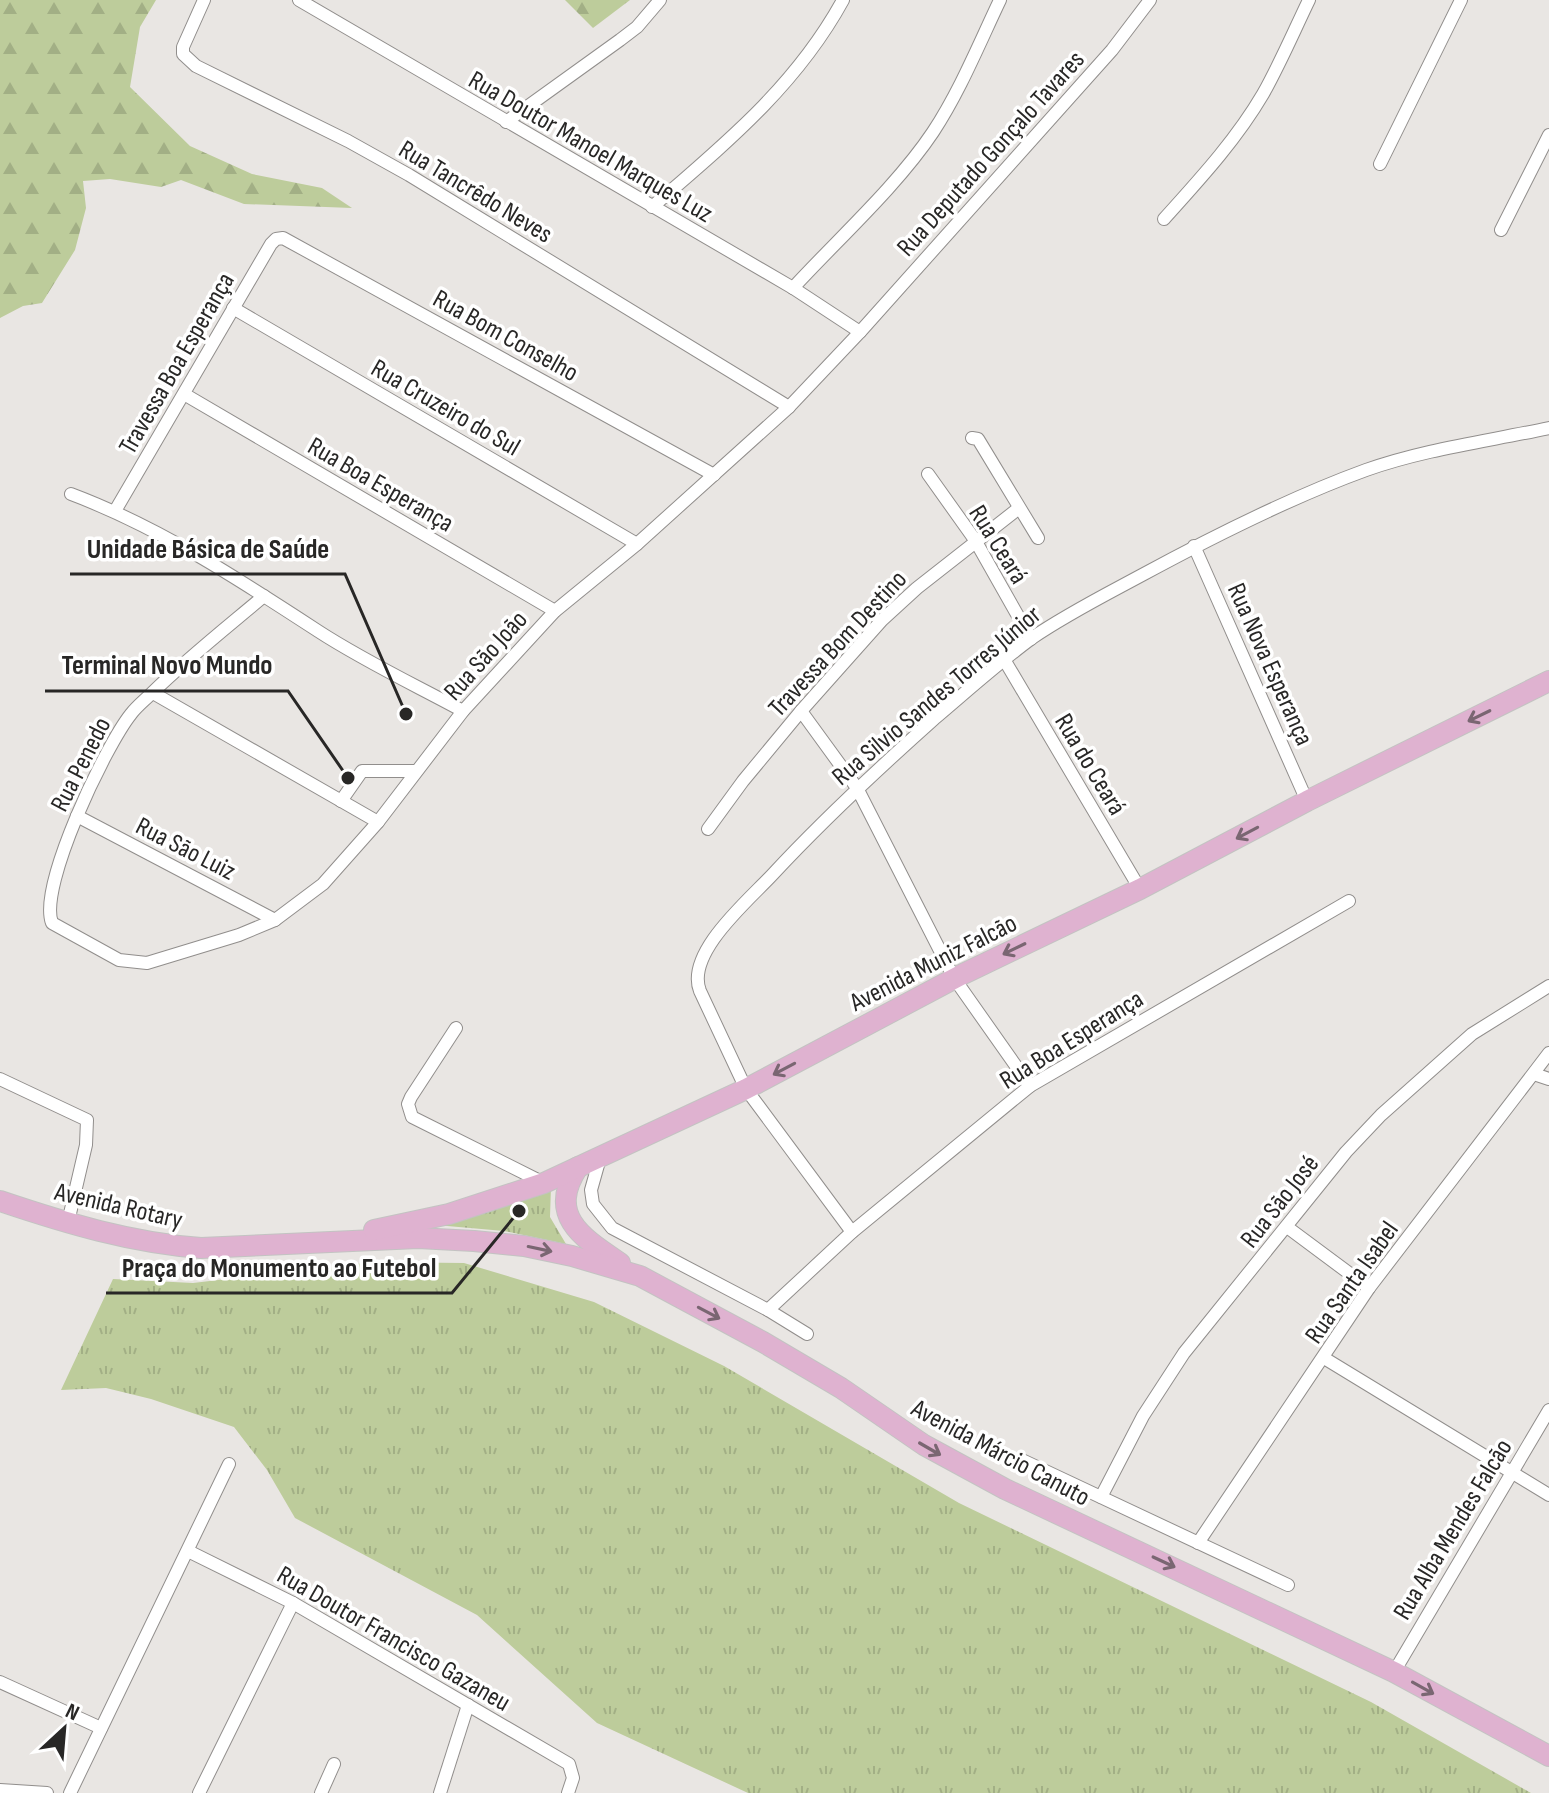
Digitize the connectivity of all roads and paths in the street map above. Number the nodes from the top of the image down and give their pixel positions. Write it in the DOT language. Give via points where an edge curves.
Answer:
graph roads {
  1 [pos="204,0"];
  2 [pos="299,0"];
  3 [pos="660,0"];
  4 [pos="843,0"];
  5 [pos="1000,0"];
  6 [pos="1150,0"];
  7 [pos="1309,0"];
  8 [pos="1461,0"];
  9 [pos="506,122"];
  10 [pos="1549,135"];
  11 [pos="1380,164"];
  12 [pos="652,207"];
  13 [pos="1164,219"];
  14 [pos="1501,230"];
  15 [pos="276,239"];
  16 [pos="793,288"];
  17 [pos="233,308"];
  18 [pos="860,332"];
  19 [pos="184,394"];
  20 [pos="789,407"];
  21 [pos="1549,428"];
  22 [pos="972,438"];
  23 [pos="928,474"];
  24 [pos="714,475"];
  25 [pos="71,494"];
  26 [pos="1019,508"];
  27 [pos="115,511"];
  28 [pos="1038,538"];
  29 [pos="975,540"];
  30 [pos="637,544"];
  31 [pos="1194,546"];
  32 [pos="264,596"];
  33 [pos="555,611"];
  34 [pos="1031,639"];
  35 [pos="1005,661"];
  36 [pos="1549,681"];
  37 [pos="153,693"];
  38 [pos="463,711"];
  39 [pos="801,711"];
  40 [pos="416,771"];
  41 [pos="857,788"];
  42 [pos="341,801"];
  43 [pos="1307,801"];
  44 [pos="77,816"];
  45 [pos="378,822"];
  46 [pos="708,829"];
  47 [pos="1140,889"];
  48 [pos="1349,901"];
  49 [pos="48,914"];
  50 [pos="275,920"];
  51 [pos="954,978"];
  52 [pos="1549,986"];
  53 [pos="456,1028"];
  54 [pos="1549,1053"];
  55 [pos="1534,1074"];
  56 [pos="0,1079"];
  57 [pos="1549,1079"];
  58 [pos="1030,1086"];
  59 [pos="746,1089"];
  60 [pos="601,1155"];
  61 [pos="578,1167"];
  62 [pos="544,1183"];
  63 [pos="0,1201"];
  64 [pos="68,1222"];
  65 [pos="1287,1227"];
  66 [pos="852,1232"];
  67 [pos="323,1241"];
  68 [pos="640,1276"];
  69 [pos="1369,1288"];
  70 [pos="768,1310"];
  71 [pos="807,1334"];
  72 [pos="1324,1358"];
  73 [pos="1549,1410"];
  74 [pos="1022,1460"];
  75 [pos="229,1464"];
  76 [pos="1511,1472"];
  77 [pos="1549,1495"];
  78 [pos="1101,1497"];
  79 [pos="1198,1543"];
  80 [pos="188,1551"];
  81 [pos="1288,1585"];
  82 [pos="293,1603"];
  83 [pos="1394,1672"];
  84 [pos="0,1682"];
  85 [pos="468,1705"];
  86 [pos="101,1728"];
  87 [pos="1549,1756"];
  88 [pos="334,1764"];
  89 [pos="0,1790"];
  90 [pos="47,1793"];
  91 [pos="70,1793"];
  92 [pos="199,1793"];
  93 [pos="321,1793"];
  94 [pos="440,1793"];
  95 [pos="568,1793"];
  1 -- 20 [label="street, Rua Tancrêdo Neves" via="183,47 196,66 409,175"];
  2 -- 9 [label="street, Rua Doutor Manoel Marques Luz"];
  3 -- 9 [label="street" via="628,34"];
  4 -- 12 [label="street" via="788,82"];
  5 -- 16 [label="street" via="933,132"];
  6 -- 18 [label="street, Rua Deputado Gonçalo Tavares" via="1112,50"];
  7 -- 13 [label="street" via="1240,130"];
  8 -- 11 [label="street"];
  9 -- 12 [label="street, Rua Doutor Manoel Marques Luz"];
  10 -- 14 [label="street"];
  12 -- 16 [label="street, Rua Doutor Manoel Marques Luz"];
  15 -- 17 [label="street, Travessa Boa Esperança"];
  15 -- 24 [label="street, Rua Bom Conselho" via="291,240"];
  16 -- 18 [label="street, Rua Doutor Manoel Marques Luz"];
  17 -- 19 [label="street, Travessa Boa Esperança"];
  17 -- 30 [label="street, Rua Cruzeiro do Sul"];
  18 -- 20 [label="street, Rua São João"];
  19 -- 27 [label="street, Travessa Boa Esperança"];
  19 -- 33 [label="street, Rua Boa Esperança"];
  20 -- 24 [label="street, Rua São João"];
  21 -- 31 [label="street, Rua Silvio Sandes Torres Júnior" via="1369,469"];
  22 -- 26 [label="street" via="978,439"];
  23 -- 29 [label="street, Rua Ceará"];
  24 -- 30 [label="street, Rua São João"];
  25 -- 27 [label="street"];
  26 -- 28 [label="street"];
  26 -- 29 [label="street, Travessa Bom Destino"];
  27 -- 32 [label="street"];
  29 -- 34 [label="street, Rua Ceará"];
  29 -- 39 [label="street, Travessa Bom Destino" via="882,620"];
  30 -- 33 [label="street, Rua São João"];
  31 -- 34 [label="street, Rua Silvio Sandes Torres Júnior"];
  31 -- 43 [label="street, Rua Nova Esperança" via="1223,625"];
  32 -- 37 [label="street, Rua Penedo"];
  32 -- 38 [label="street"];
  33 -- 38 [label="street, Rua São João"];
  34 -- 35 [label="street, Rua Silvio Sandes Torres Júnior"];
  35 -- 41 [label="street, Rua Silvio Sandes Torres Júnior"];
  35 -- 47 [label="street, Rua do Ceará"];
  36 -- 43 [label="main road, Avenida Muniz Falcão, one-way"];
  37 -- 42 [label="street"];
  37 -- 44 [label="street, Rua Penedo" via="129,716"];
  38 -- 40 [label="street, Rua São João"];
  39 -- 41 [label="street"];
  39 -- 46 [label="street, Travessa Bom Destino"];
  40 -- 42 [label="street" via="362,771"];
  40 -- 45 [label="street, Rua São João"];
  41 -- 51 [label="street"];
  41 -- 59 [label="street, Rua Silvio Sandes Torres Júnior" via="718,933 699,963 697,982"];
  42 -- 45 [label="street"];
  43 -- 47 [label="main road, Avenida Muniz Falcão, one-way"];
  44 -- 49 [label="street, Rua Penedo" via="54,879"];
  44 -- 50 [label="street, Rua São Luiz"];
  45 -- 50 [label="street, Rua São João" via="323,884"];
  47 -- 51 [label="main road, Avenida Muniz Falcão, one-way"];
  48 -- 58 [label="street, Rua Boa Esperança"];
  49 -- 50 [label="street, Rua São João" via="52,923 138,965"];
  51 -- 58 [label="street"];
  51 -- 59 [label="main road, Avenida Muniz Falcão, one-way"];
  52 -- 65 [label="street, Rua São José" via="1472,1034 1381,1115"];
  53 -- 62 [label="street" via="411,1097 412,1117"];
  54 -- 55 [label="street, Rua Santa Isabel"];
  55 -- 57 [label="street"];
  55 -- 69 [label="street, Rua Santa Isabel"];
  56 -- 64 [label="street" via="87,1120"];
  58 -- 66 [label="street, Rua Boa Esperança"];
  59 -- 60 [label="main road, Avenida Muniz Falcão"];
  59 -- 66 [label="street, Rua Silvio Sandes Torres Júnior"];
  60 -- 61 [label="main road, Avenida Muniz Falcão"];
  60 -- 70 [label="street" via="591,1190 593,1204 612,1228"];
  61 -- 62 [label="main road, Avenida Muniz Falcão"];
  61 -- 68 [label="main road" via="565,1200 572,1223"];
  62 -- 67 [label="main road, Avenida Muniz Falcão" via="449,1214"];
  63 -- 64 [label="main road, Avenida Rotary"];
  64 -- 67 [label="main road, Avenida Rotary" via="170,1246"];
  65 -- 69 [label="street"];
  65 -- 78 [label="street, Rua São José" via="1168,1377"];
  66 -- 70 [label="street, Rua Boa Esperança"];
  67 -- 68 [label="main road, Avenida Márcio Canuto, one-way" via="418,1238 524,1246"];
  68 -- 83 [label="main road, Avenida Márcio Canuto, one-way" via="764,1343 924,1445 1005,1489"];
  69 -- 72 [label="street, Rua Santa Isabel"];
  70 -- 71 [label="street"];
  72 -- 76 [label="street"];
  72 -- 79 [label="street, Rua Santa Isabel"];
  73 -- 76 [label="street, Rua Alba Mendes Falcão"];
  74 -- 78 [label="street"];
  75 -- 80 [label="street"];
  76 -- 77 [label="street"];
  76 -- 83 [label="street, Rua Alba Mendes Falcão"];
  78 -- 79 [label="street"];
  79 -- 81 [label="street"];
  80 -- 82 [label="street, Rua Doutor Francisco Gazaneu"];
  80 -- 86 [label="street"];
  82 -- 85 [label="street, Rua Doutor Francisco Gazaneu"];
  82 -- 92 [label="street"];
  83 -- 87 [label="main road, Avenida Márcio Canuto, one-way"];
  84 -- 86 [label="street"];
  85 -- 94 [label="street"];
  85 -- 95 [label="street, Rua Doutor Francisco Gazaneu" via="569,1764 573,1771"];
  86 -- 91 [label="street"];
  88 -- 93 [label="street"];
  89 -- 90 [label="street"];
}
